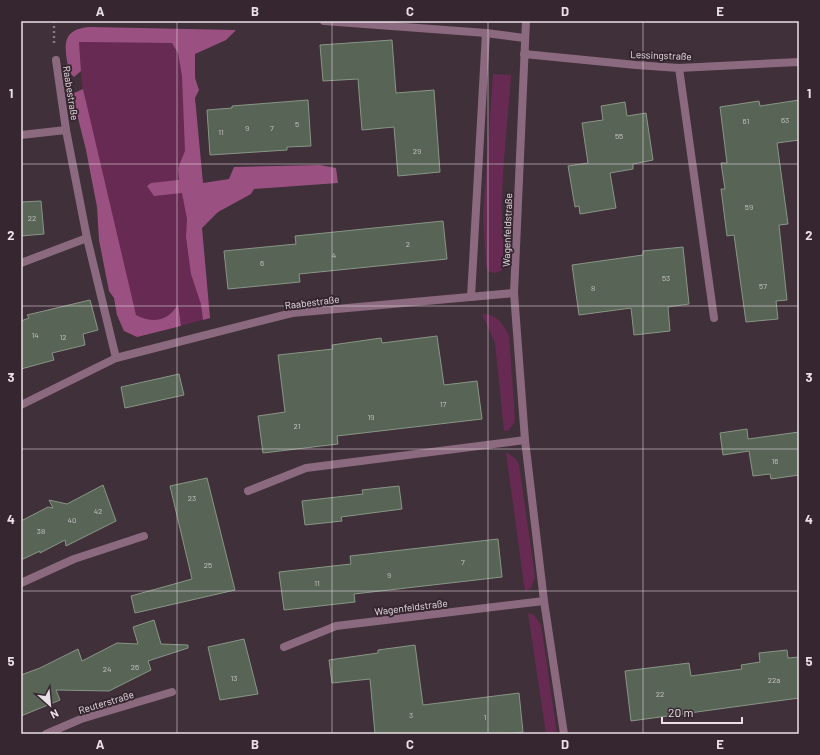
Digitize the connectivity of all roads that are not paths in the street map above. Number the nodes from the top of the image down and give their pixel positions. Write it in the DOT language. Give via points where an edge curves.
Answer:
graph roads {
  1 [pos="324,21"];
  2 [pos="526,21"];
  3 [pos="486,33"];
  4 [pos="524,38"];
  5 [pos="524,54"];
  6 [pos="56,60"];
  7 [pos="799,62"];
  8 [pos="679,68"];
  9 [pos="66,130"];
  10 [pos="21,136"];
  11 [pos="87,238"];
  12 [pos="21,263"];
  13 [pos="514,293"];
  14 [pos="471,297"];
  15 [pos="714,318"];
  16 [pos="116,358"];
  17 [pos="21,405"];
  18 [pos="525,440"];
  19 [pos="248,490"];
  20 [pos="144,536"];
  21 [pos="21,583"];
  22 [pos="544,601"];
  23 [pos="284,647"];
  24 [pos="172,692"];
  25 [pos="46,734"];
  26 [pos="564,734"];
  1 -- 3 [label="street"];
  2 -- 4 [label="street, Wagenfeldstraße"];
  3 -- 4 [label="street"];
  3 -- 14 [label="street"];
  4 -- 5 [label="street, Wagenfeldstraße"];
  5 -- 8 [label="street, Lessingstraße"];
  5 -- 13 [label="street, Wagenfeldstraße"];
  6 -- 9 [label="street, Raabestraße"];
  7 -- 8 [label="street, Lessingstraße"];
  8 -- 15 [label="street"];
  9 -- 10 [label="street, Raabestraße"];
  9 -- 11 [label="street, Raabestraße"];
  11 -- 12 [label="street"];
  11 -- 16 [label="street, Raabestraße"];
  13 -- 14 [label="street, Raabestraße"];
  13 -- 18 [label="street, Wagenfeldstraße"];
  14 -- 16 [label="street, Raabestraße" via="292,313"];
  16 -- 17 [label="street, Raabestraße"];
  18 -- 19 [label="street" via="306,468"];
  18 -- 22 [label="street, Wagenfeldstraße"];
  20 -- 21 [label="street" via="74,559"];
  22 -- 23 [label="street, Wagenfeldstraße" via="336,626"];
  22 -- 26 [label="street, Wagenfeldstraße"];
  24 -- 25 [label="street, Reuterstraße" via="81,719"];
}
